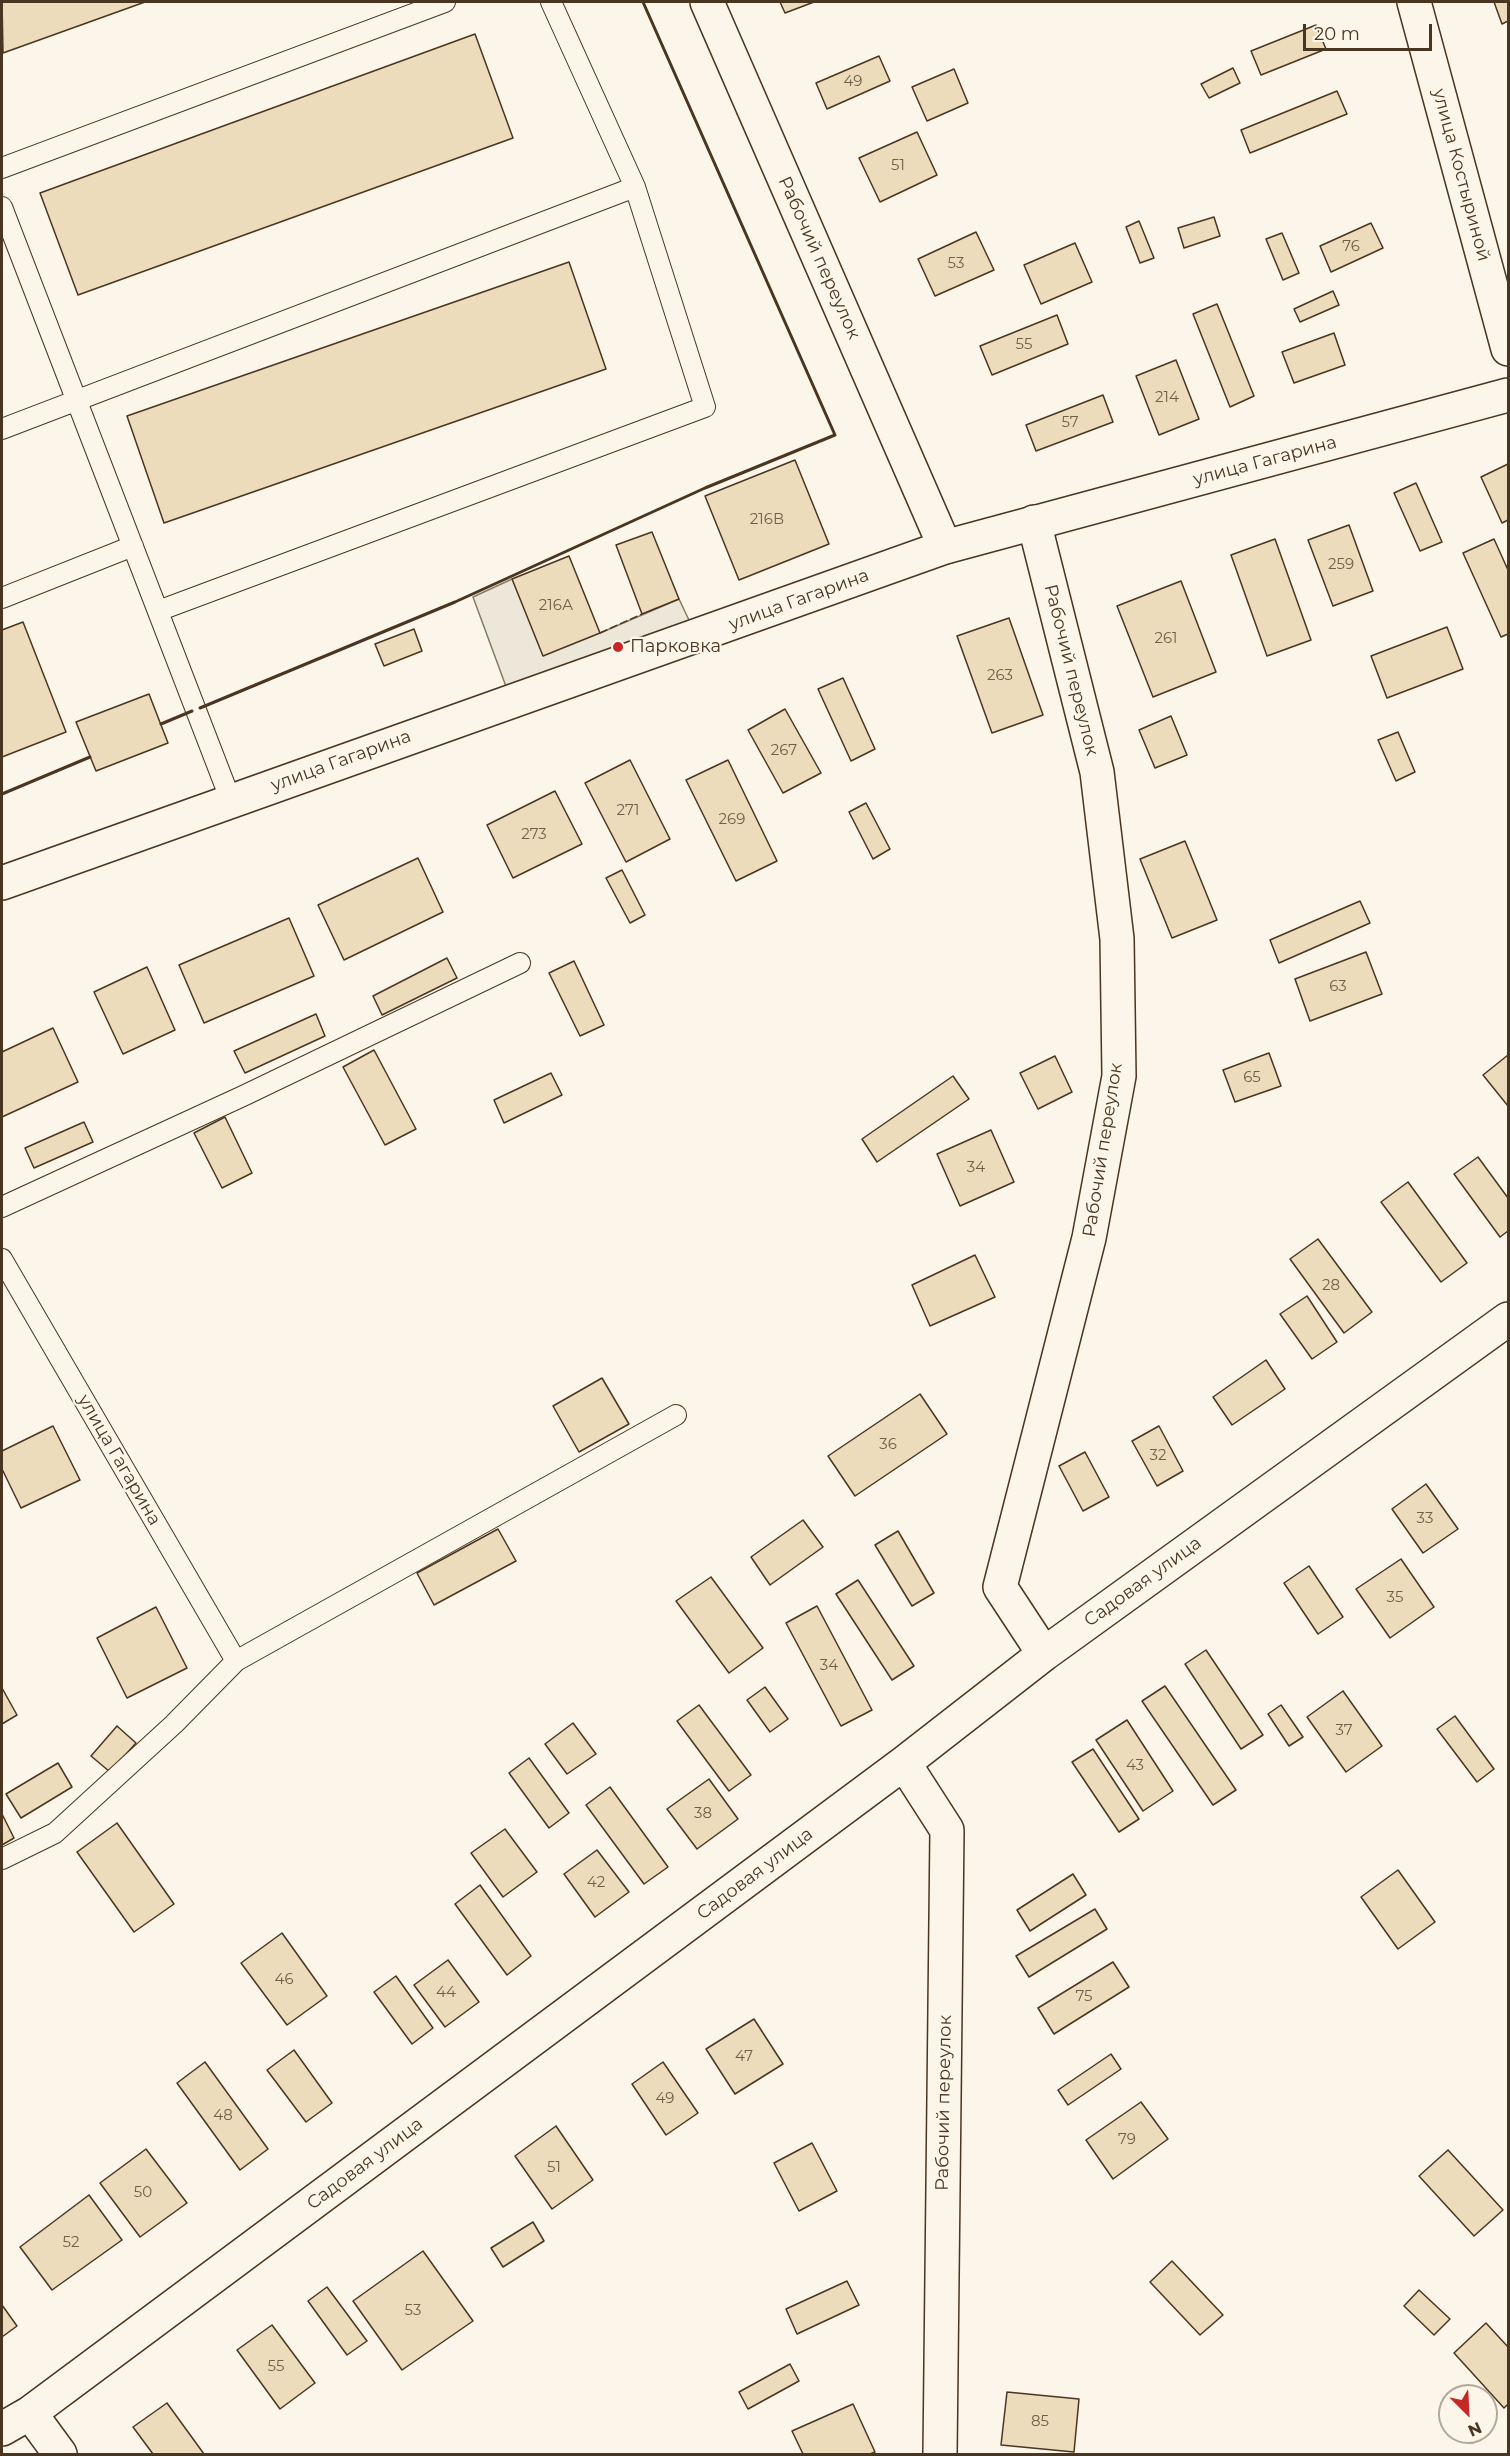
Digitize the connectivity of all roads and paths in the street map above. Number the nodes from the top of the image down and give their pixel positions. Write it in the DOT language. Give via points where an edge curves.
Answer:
graph roads {
  1 [pos="445,2"];
  2 [pos="551,2"];
  3 [pos="707,2"];
  4 [pos="1414,2"];
  5 [pos="2,168"];
  6 [pos="635,187"];
  7 [pos="2,207"];
  8 [pos="1509,349"];
  9 [pos="1509,395"];
  10 [pos="77,399"];
  11 [pos="2,429"];
  12 [pos="1035,522"];
  13 [pos="134,546"];
  14 [pos="945,547"];
  15 [pos="2,598"];
  16 [pos="158,611"];
  17 [pos="231,801"];
  18 [pos="2,883"];
  19 [pos="520,963"];
  20 [pos="2,1207"];
  21 [pos="2,1259"];
  22 [pos="1509,1319"];
  23 [pos="676,1415"];
  24 [pos="1044,1654"];
  25 [pos="236,1662"];
  26 [pos="904,1763"];
  27 [pos="2,1859"];
  28 [pos="30,2413"];
  29 [pos="2,2429"];
  30 [pos="60,2454"];
  31 [pos="940,2454"];
  1 -- 5 [label="lane"];
  2 -- 6 [label="lane"];
  3 -- 14 [label="street, Рабочий переулок"];
  4 -- 8 [label="street, улица Костыриной"];
  6 -- 10 [label="lane"];
  6 -- 16 [label="lane" via="705,407"];
  7 -- 10 [label="lane"];
  9 -- 12 [label="street, улица Гагарина"];
  10 -- 11 [label="lane"];
  10 -- 13 [label="lane"];
  12 -- 14 [label="street, улица Гагарина"];
  12 -- 24 [label="street, Рабочий переулок" via="1097,772 1117,939 1119,1076 1089,1238 1000,1587"];
  13 -- 15 [label="lane"];
  13 -- 16 [label="lane"];
  14 -- 17 [label="street, улица Гагарина"];
  16 -- 17 [label="lane"];
  17 -- 18 [label="street, улица Гагарина"];
  19 -- 20 [label="lane"];
  21 -- 25 [label="lane, улица Гагарина"];
  22 -- 24 [label="street, Садовая улица"];
  23 -- 25 [label="lane"];
  24 -- 26 [label="street, Садовая улица"];
  25 -- 27 [label="lane" via="55,1833"];
  26 -- 28 [label="street, Садовая улица"];
  26 -- 31 [label="street, Рабочий переулок" via="947,1830"];
  28 -- 29 [label="street, Садовая улица"];
  28 -- 30 [label="street"];
}
